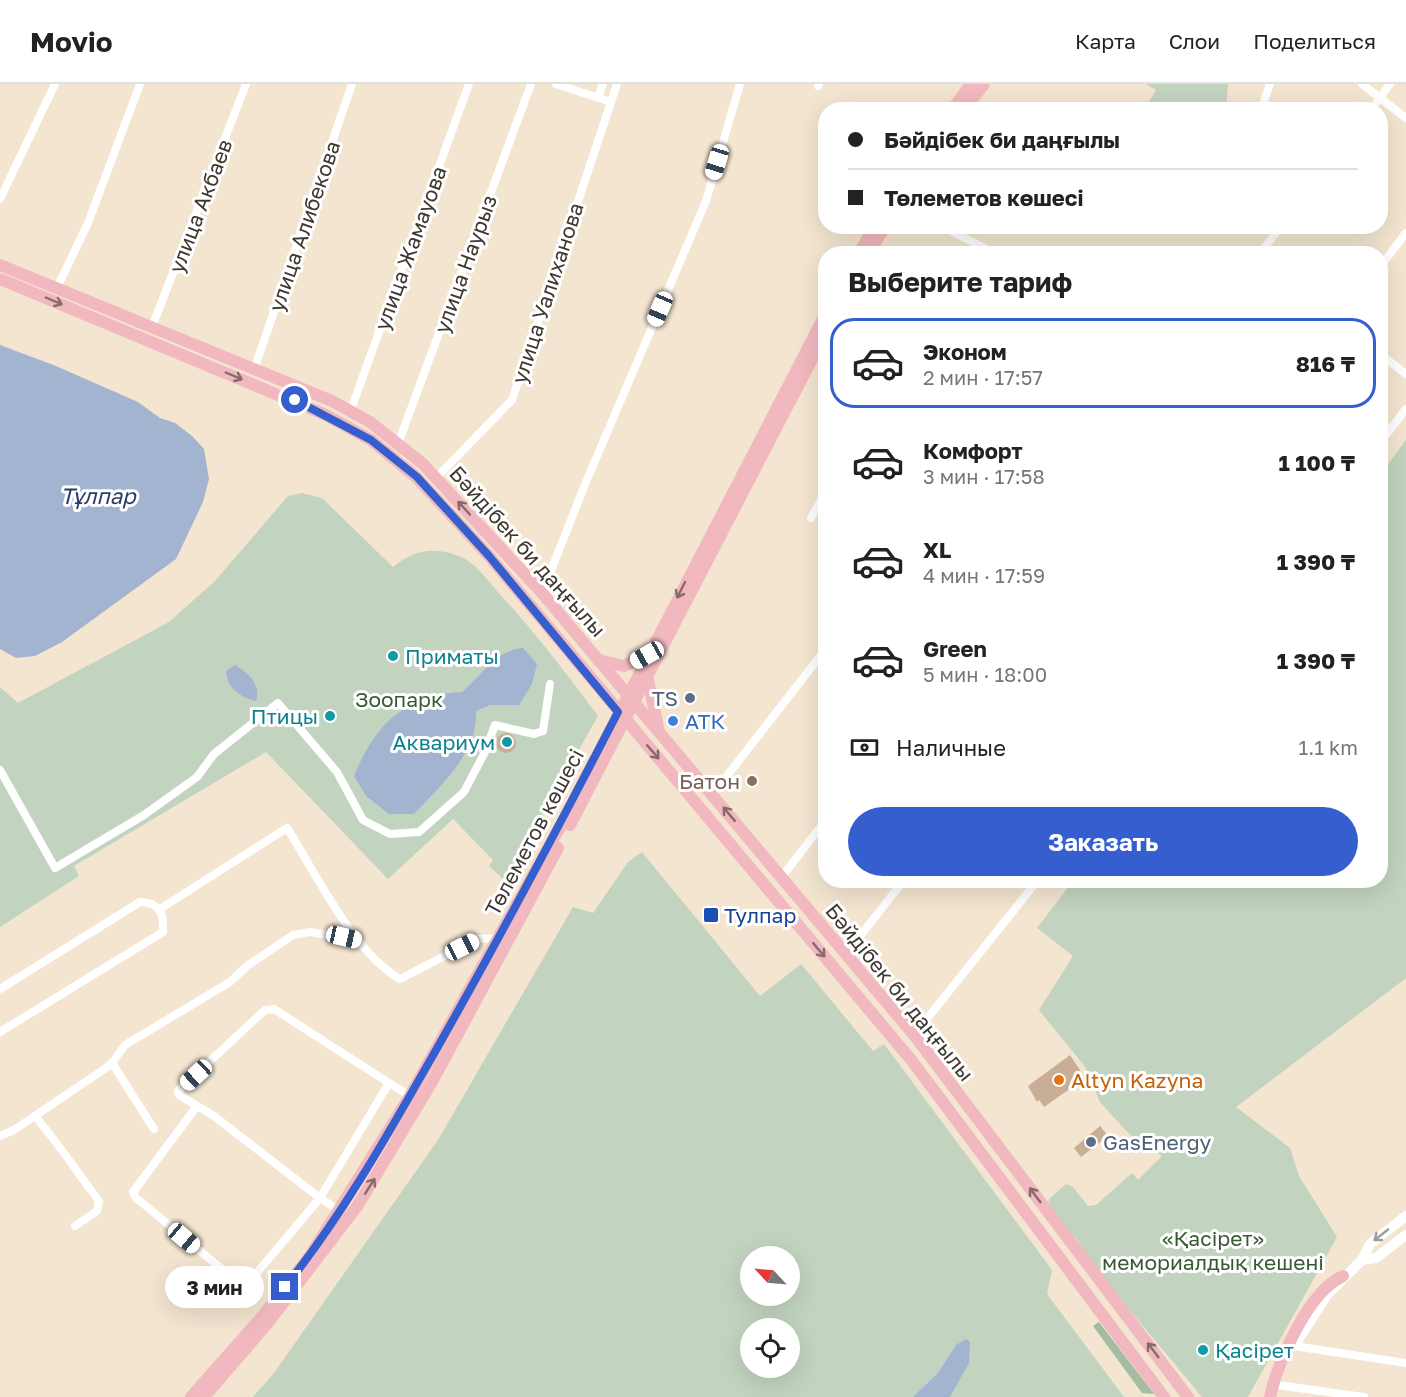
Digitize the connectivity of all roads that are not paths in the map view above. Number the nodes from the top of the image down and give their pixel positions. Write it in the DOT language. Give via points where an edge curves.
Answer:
graph roads {
  1 [pos="55,84"];
  2 [pos="140,84"];
  3 [pos="246,84"];
  4 [pos="352,84"];
  5 [pos="469,84"];
  6 [pos="531,84"];
  7 [pos="556,84"];
  8 [pos="603,84"];
  9 [pos="617,84"];
  10 [pos="740,84"];
  11 [pos="971,84"];
  12 [pos="984,84"];
  13 [pos="1270,84"];
  14 [pos="1362,84"];
  15 [pos="1390,84"];
  16 [pos="598,98"];
  17 [pos="1380,98"];
  18 [pos="611,102"];
  19 [pos="958,102"];
  20 [pos="970,102"];
  21 [pos="1264,102"];
  22 [pos="1377,102"];
  23 [pos="1385,102"];
  24 [pos="1388,104"];
  25 [pos="1406,118"];
  26 [pos="0,198"];
  27 [pos="1406,233"];
  28 [pos="956,234"];
  29 [pos="980,246"];
  30 [pos="1388,257"];
  31 [pos="0,265"];
  32 [pos="0,279"];
  33 [pos="57,288"];
  34 [pos="152,327"];
  35 [pos="818,328"];
  36 [pos="818,348"];
  37 [pos="1388,360"];
  38 [pos="255,367"];
  39 [pos="1406,374"];
  40 [pos="1406,409"];
  41 [pos="350,412"];
  42 [pos="1388,433"];
  43 [pos="398,444"];
  44 [pos="436,478"];
  45 [pos="818,506"];
  46 [pos="811,518"];
  47 [pos="542,593"];
  48 [pos="647,655"];
  49 [pos="818,659"];
  50 [pos="598,660"];
  51 [pos="648,679"];
  52 [pos="550,684"];
  53 [pos="631,699"];
  54 [pos="622,717"];
  55 [pos="660,734"];
  56 [pos="0,770"];
  57 [pos="712,795"];
  58 [pos="818,830"];
  59 [pos="751,842"];
  60 [pos="738,854"];
  61 [pos="781,878"];
  62 [pos="898,888"];
  63 [pos="1032,888"];
  64 [pos="160,909"];
  65 [pos="500,938"];
  66 [pos="357,940"];
  67 [pos="846,954"];
  68 [pos="0,989"];
  69 [pos="0,1032"];
  70 [pos="914,1035"];
  71 [pos="112,1063"];
  72 [pos="389,1083"];
  73 [pos="410,1096"];
  74 [pos="197,1106"];
  75 [pos="35,1116"];
  76 [pos="153,1129"];
  77 [pos="0,1136"];
  78 [pos="320,1198"];
  79 [pos="340,1211"];
  80 [pos="1406,1216"];
  81 [pos="75,1226"];
  82 [pos="1406,1235"];
  83 [pos="1362,1260"];
  84 [pos="1343,1276"];
  85 [pos="1294,1346"];
  86 [pos="1406,1363"];
  87 [pos="1277,1385"];
  88 [pos="191,1397"];
  89 [pos="204,1397"];
  90 [pos="1164,1397"];
  91 [pos="1188,1397"];
  92 [pos="1270,1397"];
  93 [pos="1275,1397"];
  94 [pos="1364,1397"];
  1 -- 26 [label="street"];
  2 -- 33 [label="street" via="88,223"];
  3 -- 34 [label="street, улица Акбаев"];
  4 -- 38 [label="street, улица Алибекова"];
  5 -- 41 [label="street, улица Жамауова"];
  6 -- 43 [label="street, улица Наурыз"];
  7 -- 16 [label="street"];
  8 -- 16 [label="street"];
  9 -- 18 [label="street, улица Уалиханова"];
  10 -- 47 [label="street" via="706,201"];
  11 -- 19 [label="main road"];
  12 -- 20 [label="main road"];
  13 -- 21 [label="street"];
  14 -- 17 [label="street"];
  15 -- 17 [label="street"];
  16 -- 18 [label="street"];
  17 -- 22 [label="street"];
  17 -- 23 [label="street"];
  18 -- 44 [label="street, улица Уалиханова" via="512,400"];
  24 -- 25 [label="street"];
  27 -- 30 [label="street"];
  28 -- 29 [label="street"];
  31 -- 33 [label="main road, Бәйдібек би даңғылы"];
  32 -- 54 [label="main road, Бәйдібек би даңғылы, one-way" via="295,400 371,440 417,477 489,556"];
  33 -- 34 [label="main road, Бәйдібек би даңғылы"];
  34 -- 38 [label="main road, Бәйдібек би даңғылы"];
  35 -- 48 [label="main road, Төлеметов көшесі, one-way"];
  36 -- 51 [label="main road, Төлеметов көшесі"];
  37 -- 39 [label="street"];
  38 -- 41 [label="main road, Бәйдібек би даңғылы"];
  40 -- 42 [label="street"];
  41 -- 43 [label="main road, Бәйдібек би даңғылы"];
  43 -- 44 [label="main road, Бәйдібек би даңғылы"];
  47 -- 44 [label="main road, Бәйдібек би даңғылы, one-way"];
  45 -- 46 [label="street"];
  47 -- 50 [label="main road, Бәйдібек би даңғылы"];
  48 -- 50 [label="main road" via="624,666"];
  48 -- 53 [label="main road, Төлеметов көшесі"];
  49 -- 57 [label="street"];
  50 -- 53 [label="main road, Бәйдібек би даңғылы"];
  51 -- 53 [label="main road, Төлеметов көшесі"];
  51 -- 55 [label="main road"];
  52 -- 56 [label="street" via="543,731 534,734 495,725 464,792 419,832 390,834 363,820 337,772 278,703 214,754 197,777 144,815 55,868"];
  53 -- 54 [label="main road, Төлеметов көшесі"];
  53 -- 55 [label="main road, Бәйдібек би даңғылы"];
  54 -- 60 [label="main road, Бәйдібек би даңғылы, one-way"];
  54 -- 65 [label="main road, Төлеметов көшесі"];
  89 -- 54 [label="main road, Төлеметов көшесі, one-way" via="317,1262 387,1160 432,1082"];
  55 -- 57 [label="main road, Бәйдібек би даңғылы"];
  59 -- 57 [label="main road, Бәйдібек би даңғылы, one-way"];
  58 -- 61 [label="street"];
  59 -- 60 [label="main road"];
  59 -- 61 [label="main road, Бәйдібек би даңғылы"];
  60 -- 90 [label="main road, Бәйдібек би даңғылы, one-way" via="912,1061"];
  61 -- 67 [label="main road, Бәйдібек би даңғылы"];
  62 -- 67 [label="street"];
  63 -- 70 [label="street"];
  64 -- 66 [label="street" via="287,828"];
  64 -- 68 [label="street" via="140,902"];
  64 -- 69 [label="street" via="163,932"];
  65 -- 66 [label="street" via="478,939 400,980"];
  65 -- 73 [label="main road, Төлеметов көшесі"];
  66 -- 71 [label="street" via="310,932 293,935 230,982 131,1040"];
  67 -- 70 [label="main road, Бәйдібек би даңғылы"];
  91 -- 70 [label="main road, Бәйдібек би даңғылы, one-way"];
  71 -- 75 [label="street"];
  71 -- 76 [label="street"];
  72 -- 73 [label="street"];
  72 -- 74 [label="street" via="274,1009 265,1010 178,1091"];
  72 -- 78 [label="street"];
  73 -- 79 [label="main road, Төлеметов көшесі"];
  74 -- 78 [label="street"];
  74 -- 78 [label="street" via="134,1192 135,1197 234,1279 242,1284 249,1282"];
  75 -- 77 [label="street"];
  75 -- 81 [label="street" via="99,1201 97,1211"];
  78 -- 79 [label="street"];
  79 -- 88 [label="main road, Төлеметов көшесі" via="261,1318"];
  80 -- 83 [label="main road, one-way" via="1370,1244"];
  82 -- 83 [label="main road" via="1376,1258"];
  83 -- 84 [label="main road"];
  84 -- 85 [label="main road" via="1309,1319"];
  84 -- 92 [label="main road" via="1322,1291 1306,1316 1281,1362"];
  85 -- 86 [label="street"];
  85 -- 87 [label="main road"];
  87 -- 93 [label="main road"];
  87 -- 94 [label="street"];
}
